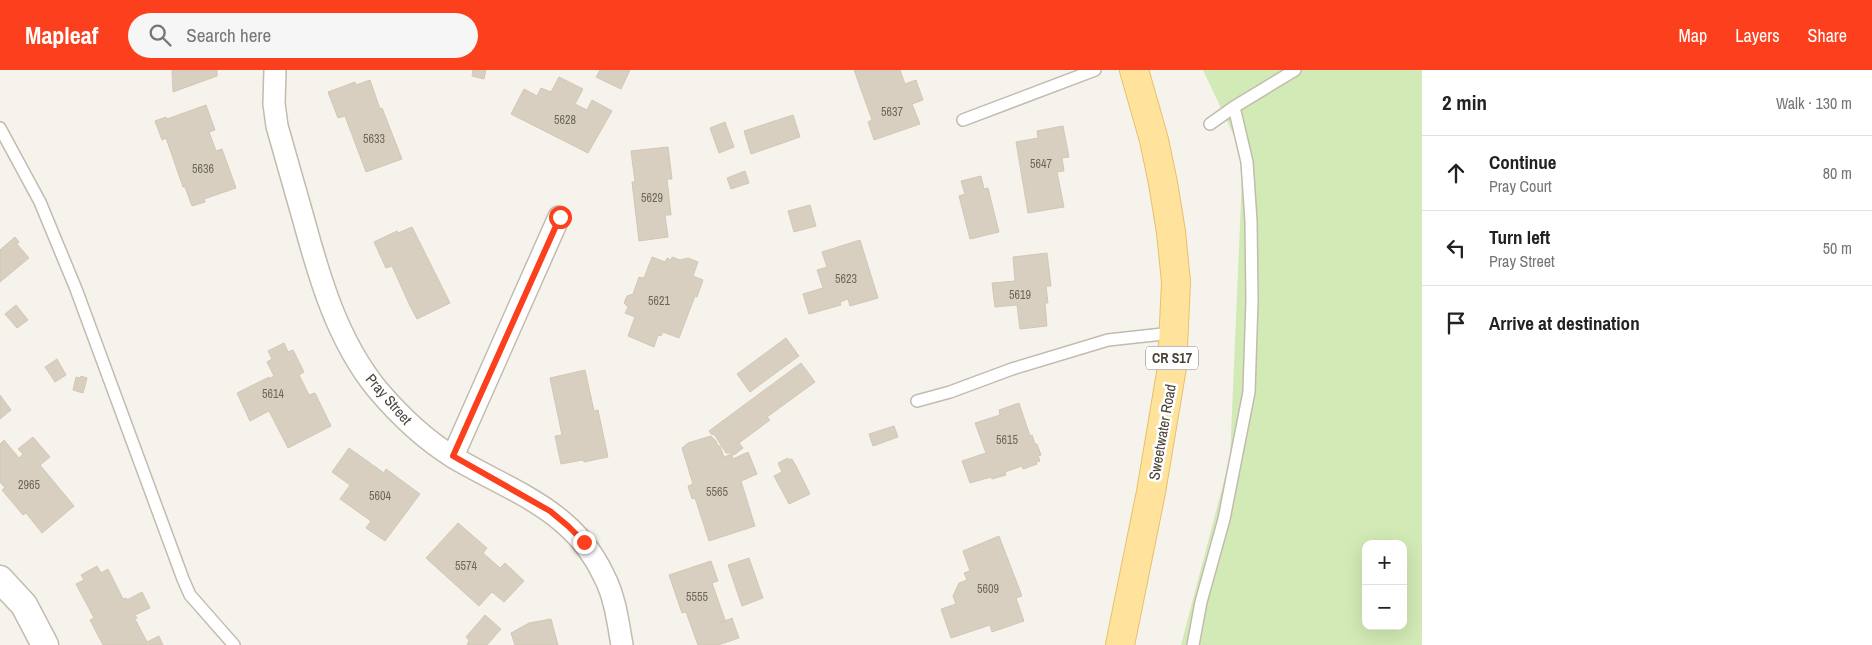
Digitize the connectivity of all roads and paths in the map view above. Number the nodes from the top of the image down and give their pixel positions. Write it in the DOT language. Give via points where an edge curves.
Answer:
graph roads {
  1 [pos="275,70"];
  2 [pos="1095,70"];
  3 [pos="1134,70"];
  4 [pos="1295,70"];
  5 [pos="1234,107"];
  6 [pos="963,120"];
  7 [pos="1210,124"];
  8 [pos="0,128"];
  9 [pos="560,217"];
  10 [pos="1172,333"];
  11 [pos="917,401"];
  12 [pos="453,456"];
  13 [pos="0,579"];
  14 [pos="45,645"];
  15 [pos="234,645"];
  16 [pos="622,645"];
  17 [pos="1120,645"];
  18 [pos="1193,645"];
  1 -- 12 [label="street, Pray Street" via="274,104 281,140 320,278 345,338 377,388 397,411 414,428"];
  2 -- 6 [label="lane"];
  3 -- 10 [label="main road, Sweetwater Road / CR S17" via="1164,183 1176,282"];
  4 -- 5 [label="lane"];
  5 -- 7 [label="lane"];
  5 -- 18 [label="lane" via="1247,162 1251,221 1249,392 1224,519 1201,602"];
  8 -- 15 [label="lane" via="40,202 76,289 182,579 195,601"];
  9 -- 12 [label="street"];
  10 -- 11 [label="lane" via="1108,340"];
  10 -- 17 [label="main road, Sweetwater Road / CR S17" via="1172,367"];
  12 -- 16 [label="street, Pray Street" via="550,511 584,542 611,593"];
  13 -- 14 [label="street" via="24,605"];
}
